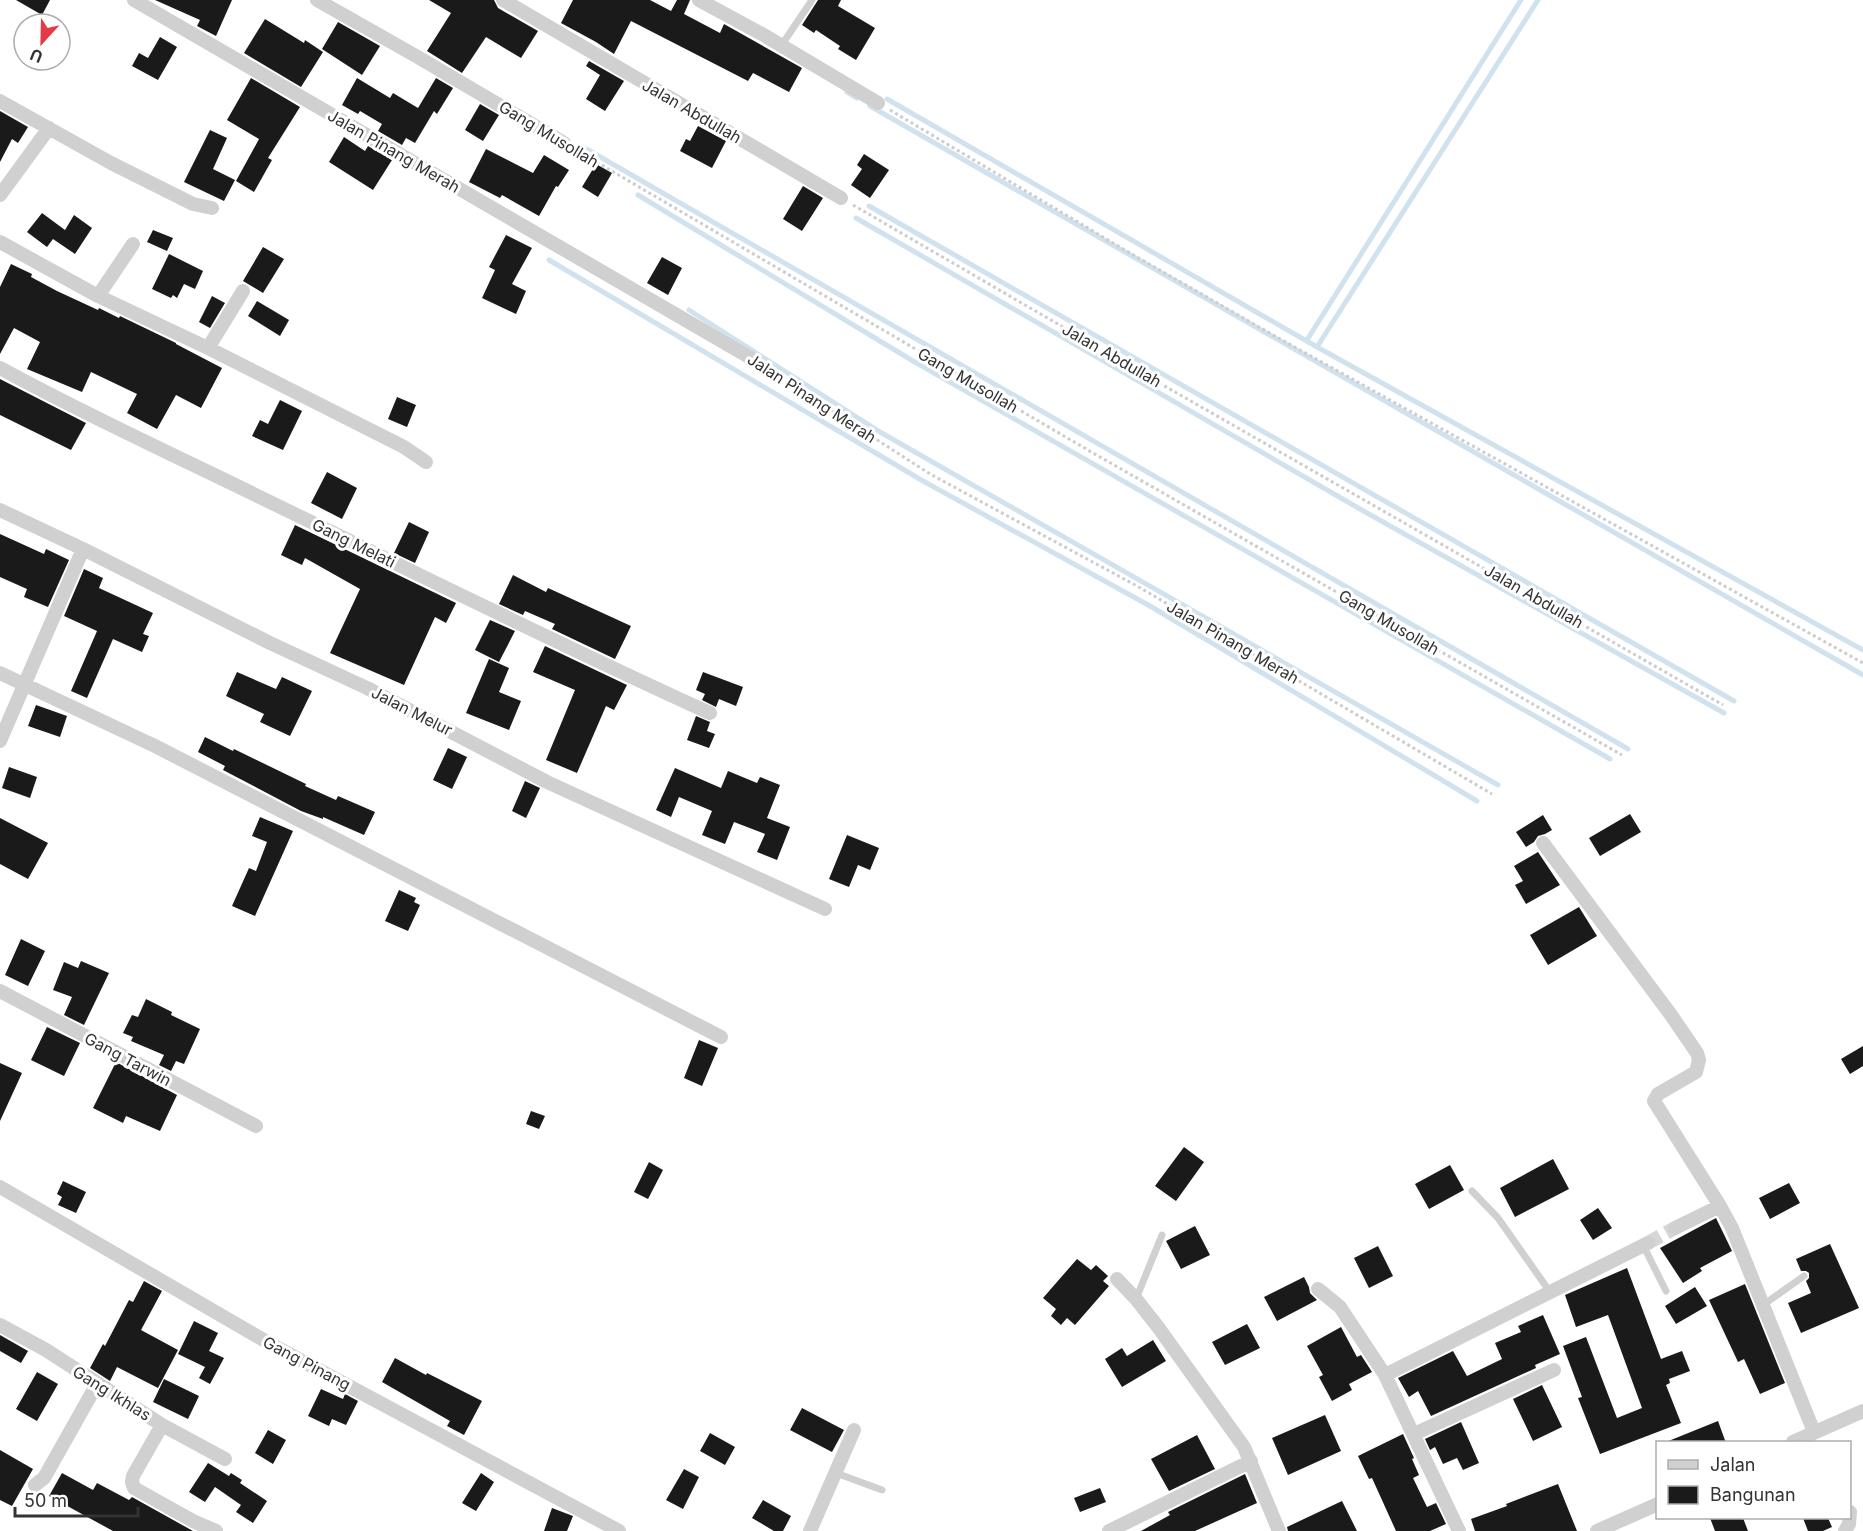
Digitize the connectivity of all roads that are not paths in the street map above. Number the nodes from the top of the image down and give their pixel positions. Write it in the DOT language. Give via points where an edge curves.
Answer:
graph roads {
  1 [pos="134,0"];
  2 [pos="316,0"];
  3 [pos="503,0"];
  4 [pos="699,0"];
  5 [pos="812,0"];
  6 [pos="781,46"];
  7 [pos="0,101"];
  8 [pos="878,103"];
  9 [pos="49,128"];
  10 [pos="564,143"];
  11 [pos="0,195"];
  12 [pos="841,198"];
  13 [pos="212,208"];
  14 [pos="0,242"];
  15 [pos="133,244"];
  16 [pos="243,291"];
  17 [pos="98,296"];
  18 [pos="208,348"];
  19 [pos="756,361"];
  20 [pos="0,368"];
  21 [pos="426,462"];
  22 [pos="0,510"];
  23 [pos="82,549"];
  24 [pos="0,673"];
  25 [pos="25,683"];
  26 [pos="710,712"];
  27 [pos="0,741"];
  28 [pos="1543,843"];
  29 [pos="825,909"];
  30 [pos="0,991"];
  31 [pos="721,1037"];
  32 [pos="256,1126"];
  33 [pos="0,1187"];
  34 [pos="1472,1191"];
  35 [pos="1720,1206"];
  36 [pos="1675,1228"];
  37 [pos="1162,1235"];
  38 [pos="1645,1244"];
  39 [pos="1804,1276"];
  40 [pos="1117,1279"];
  41 [pos="1318,1289"];
  42 [pos="1666,1291"];
  43 [pos="1550,1292"];
  44 [pos="1136,1299"];
  45 [pos="1763,1305"];
  46 [pos="0,1325"];
  47 [pos="1554,1370"];
  48 [pos="1385,1375"];
  49 [pos="97,1384"];
  50 [pos="1863,1411"];
  51 [pos="162,1425"];
  52 [pos="854,1430"];
  53 [pos="1413,1434"];
  54 [pos="1821,1435"];
  55 [pos="1800,1441"];
  56 [pos="225,1459"];
  57 [pos="1251,1461"];
  58 [pos="836,1473"];
  59 [pos="35,1485"];
  60 [pos="882,1490"];
  61 [pos="1656,1505"];
  62 [pos="1624,1525"];
  63 [pos="216,1531"];
  64 [pos="619,1531"];
  65 [pos="810,1531"];
  66 [pos="1109,1531"];
  67 [pos="1279,1531"];
  68 [pos="1459,1531"];
  69 [pos="1597,1531"];
  1 -- 19 [label="street, Jalan Pinang Merah"];
  2 -- 10 [label="street, Gang Musollah"];
  3 -- 12 [label="street, Jalan Abdullah"];
  4 -- 6 [label="street"];
  5 -- 6 [label="lane"];
  6 -- 8 [label="street"];
  7 -- 9 [label="street"];
  9 -- 11 [label="street"];
  9 -- 13 [label="street" via="193,204"];
  14 -- 17 [label="street"];
  15 -- 17 [label="street"];
  16 -- 18 [label="street"];
  17 -- 18 [label="street"];
  18 -- 21 [label="street" via="404,447"];
  20 -- 26 [label="street, Gang Melati" via="143,442"];
  22 -- 23 [label="street, Jalan Melur"];
  23 -- 25 [label="street"];
  23 -- 29 [label="street, Jalan Melur" via="367,688 547,782"];
  24 -- 25 [label="street"];
  25 -- 27 [label="street"];
  25 -- 31 [label="street"];
  28 -- 35 [label="street" via="1697,1053 1696,1072 1658,1094 1654,1101"];
  30 -- 32 [label="street, Gang Tarwin"];
  33 -- 64 [label="street, Gang Pinang" via="274,1346"];
  34 -- 43 [label="lane" via="1498,1218"];
  35 -- 36 [label="street"];
  35 -- 45 [label="street"];
  37 -- 44 [label="lane"];
  38 -- 42 [label="lane"];
  38 -- 43 [label="street"];
  39 -- 45 [label="lane"];
  40 -- 44 [label="street"];
  41 -- 48 [label="street" via="1340,1306"];
  43 -- 48 [label="street"];
  44 -- 57 [label="street"];
  45 -- 54 [label="street"];
  46 -- 49 [label="street, Gang Ikhlas"];
  47 -- 53 [label="street"];
  48 -- 53 [label="street"];
  49 -- 51 [label="street, Gang Ikhlas"];
  49 -- 59 [label="street" via="44,1478"];
  50 -- 54 [label="street"];
  51 -- 56 [label="street, Gang Ikhlas"];
  51 -- 63 [label="street" via="133,1476 134,1488"];
  52 -- 58 [label="street"];
  53 -- 68 [label="street"];
  54 -- 55 [label="street"];
  57 -- 66 [label="street"];
  57 -- 67 [label="street"];
  58 -- 60 [label="lane"];
  58 -- 65 [label="street"];
  61 -- 62 [label="street"];
  62 -- 69 [label="street"];
}
